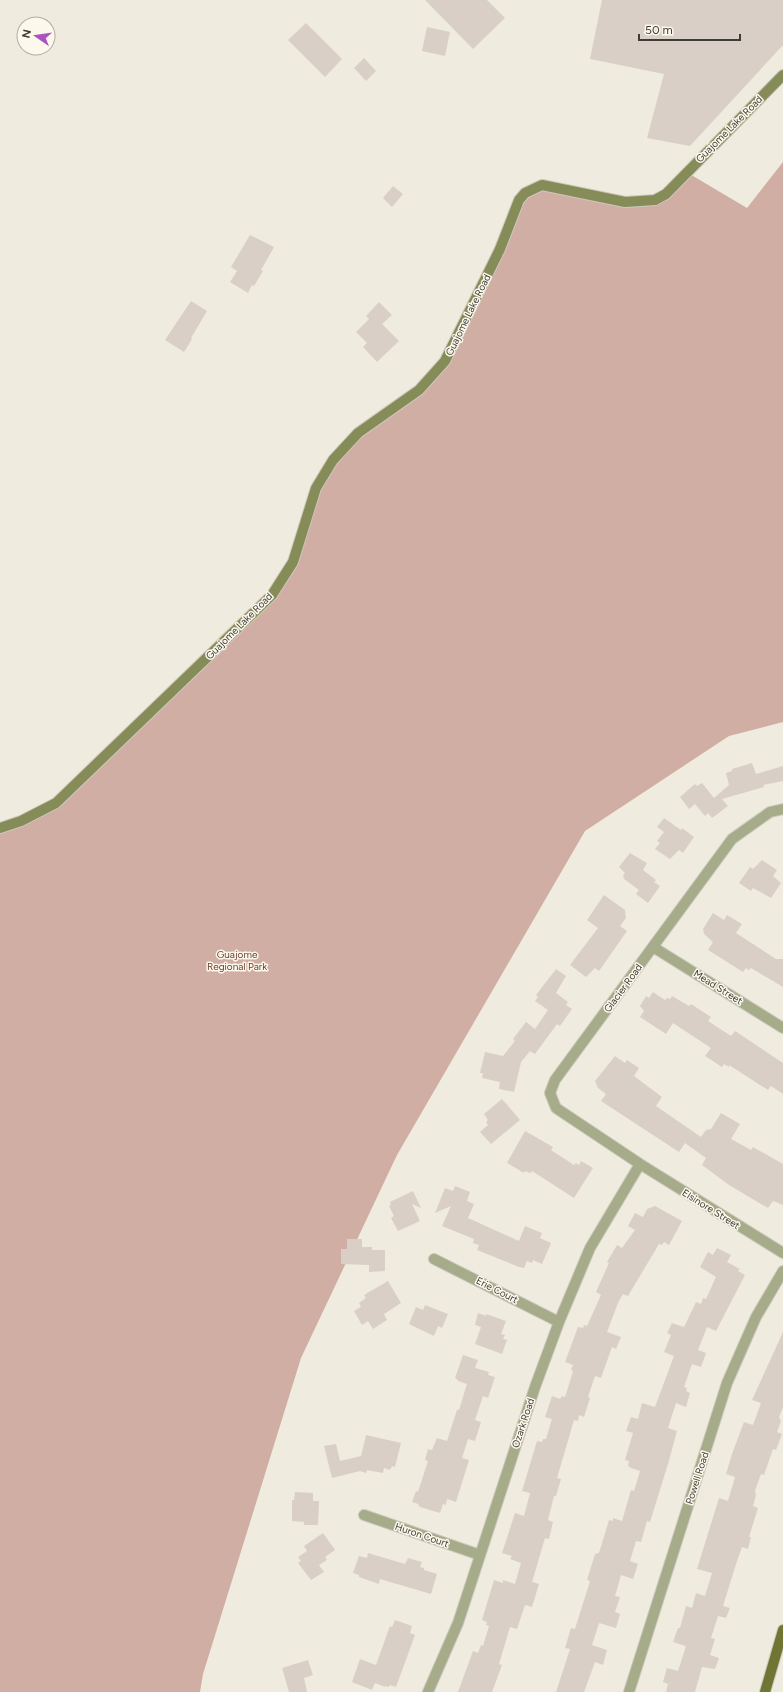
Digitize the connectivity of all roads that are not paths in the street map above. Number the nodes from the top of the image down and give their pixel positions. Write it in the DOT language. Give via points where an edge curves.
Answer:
graph roads {
  1 [pos="783,75"];
  2 [pos="783,809"];
  3 [pos="0,828"];
  4 [pos="653,947"];
  5 [pos="783,1028"];
  6 [pos="640,1164"];
  7 [pos="783,1253"];
  8 [pos="434,1259"];
  9 [pos="783,1271"];
  10 [pos="559,1322"];
  11 [pos="364,1515"];
  12 [pos="480,1555"];
  13 [pos="783,1630"];
  14 [pos="428,1692"];
  15 [pos="629,1692"];
  16 [pos="764,1692"];
  1 -- 3 [label="street, Guajome Lake Road" via="666,194 655,200 625,202 542,185 526,193 519,200 500,249 445,361 419,390 358,433 333,460 316,488 293,562 272,596 56,803 21,821"];
  2 -- 4 [label="street, Glacier Road" via="770,812 732,839"];
  4 -- 5 [label="street, Mead Street"];
  4 -- 6 [label="street, Glacier Road" via="555,1080 550,1093 556,1108"];
  6 -- 7 [label="street, Elsinore Street"];
  6 -- 10 [label="street, Ozark Road" via="590,1248"];
  8 -- 10 [label="street, Erie Court"];
  9 -- 15 [label="street, Powell Road" via="756,1317 727,1383"];
  10 -- 12 [label="street, Ozark Road"];
  11 -- 12 [label="street, Huron Court"];
  12 -- 14 [label="street, Ozark Road" via="458,1623"];
  13 -- 16 [label="main road"];
}
